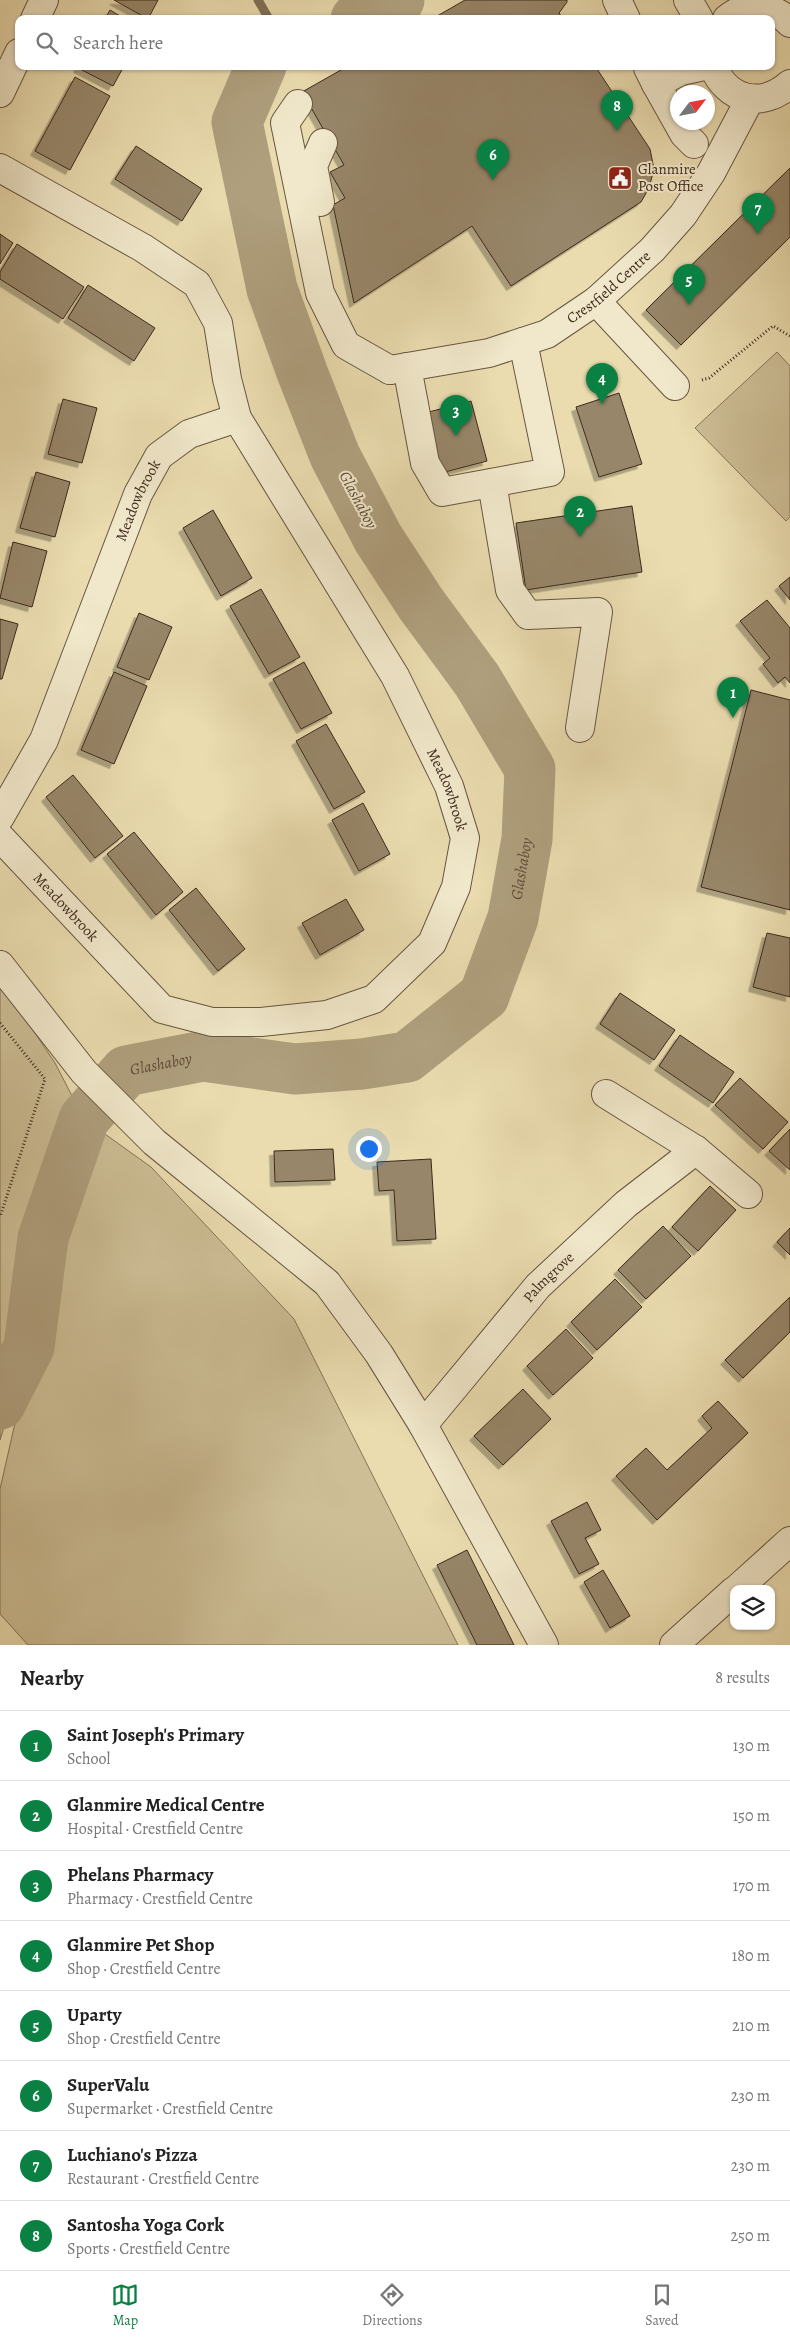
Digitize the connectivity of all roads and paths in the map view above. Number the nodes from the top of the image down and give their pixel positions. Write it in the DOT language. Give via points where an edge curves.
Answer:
graph roads {
  1 [pos="44,0"];
  2 [pos="617,0"];
  3 [pos="688,0"];
  4 [pos="727,12"];
  5 [pos="37,15"];
  6 [pos="624,15"];
  7 [pos="697,15"];
  8 [pos="790,23"];
  9 [pos="15,61"];
  10 [pos="686,70"];
  11 [pos="714,70"];
  12 [pos="652,75"];
  13 [pos="0,93"];
  14 [pos="775,97"];
  15 [pos="298,104"];
  16 [pos="323,143"];
  17 [pos="694,144"];
  18 [pos="0,168"];
  19 [pos="596,301"];
  20 [pos="790,336"];
  21 [pos="523,342"];
  22 [pos="398,369"];
  23 [pos="675,386"];
  24 [pos="237,418"];
  25 [pos="492,483"];
  26 [pos="580,728"];
  27 [pos="0,817"];
  28 [pos="0,837"];
  29 [pos="0,965"];
  30 [pos="0,1023"];
  31 [pos="606,1094"];
  32 [pos="696,1150"];
  33 [pos="748,1194"];
  34 [pos="0,1217"];
  35 [pos="422,1425"];
  36 [pos="790,1541"];
  37 [pos="741,1585"];
  38 [pos="730,1596"];
  39 [pos="544,1645"];
  40 [pos="674,1645"];
  1 -- 5 [label="street"];
  2 -- 6 [label="street"];
  3 -- 7 [label="street"];
  4 -- 8 [label="street" via="757,8 772,10"];
  9 -- 13 [label="street"];
  10 -- 12 [label="street"];
  11 -- 14 [label="street" via="726,87 737,95"];
  12 -- 17 [label="street" via="684,134"];
  14 -- 19 [label="street, Crestfield Centre" via="711,173 683,215 652,250"];
  15 -- 22 [label="street" via="285,123 320,293 346,345"];
  16 -- 22 [label="street" via="313,166 336,286 355,340"];
  18 -- 24 [label="street, Meadowbrook" via="143,248 197,284 218,324"];
  19 -- 21 [label="street, Crestfield Centre" via="547,334"];
  19 -- 23 [label="street"];
  20 -- 23 [label="path" via="773,326 709,378"];
  21 -- 22 [label="street, Crestfield Centre" via="489,353"];
  21 -- 25 [label="street" via="550,472"];
  22 -- 25 [label="street" via="425,463 442,492"];
  24 -- 27 [label="street, Meadowbrook" via="189,434 159,456 138,494 44,740"];
  24 -- 28 [label="street, Meadowbrook" via="395,676 449,786 465,838 456,887 432,943 374,999 327,1015 261,1022 212,1022 178,1014 162,1009"];
  25 -- 26 [label="street" via="510,590 528,616 598,612"];
  29 -- 35 [label="street" via="84,1072 154,1142 327,1283 379,1354"];
  30 -- 34 [label="path" via="45,1079"];
  31 -- 32 [label="street"];
  32 -- 33 [label="street"];
  32 -- 35 [label="street, Palmgrove" via="626,1204 538,1286"];
  35 -- 39 [label="street"];
  36 -- 37 [label="street"];
  38 -- 40 [label="street"];
}
